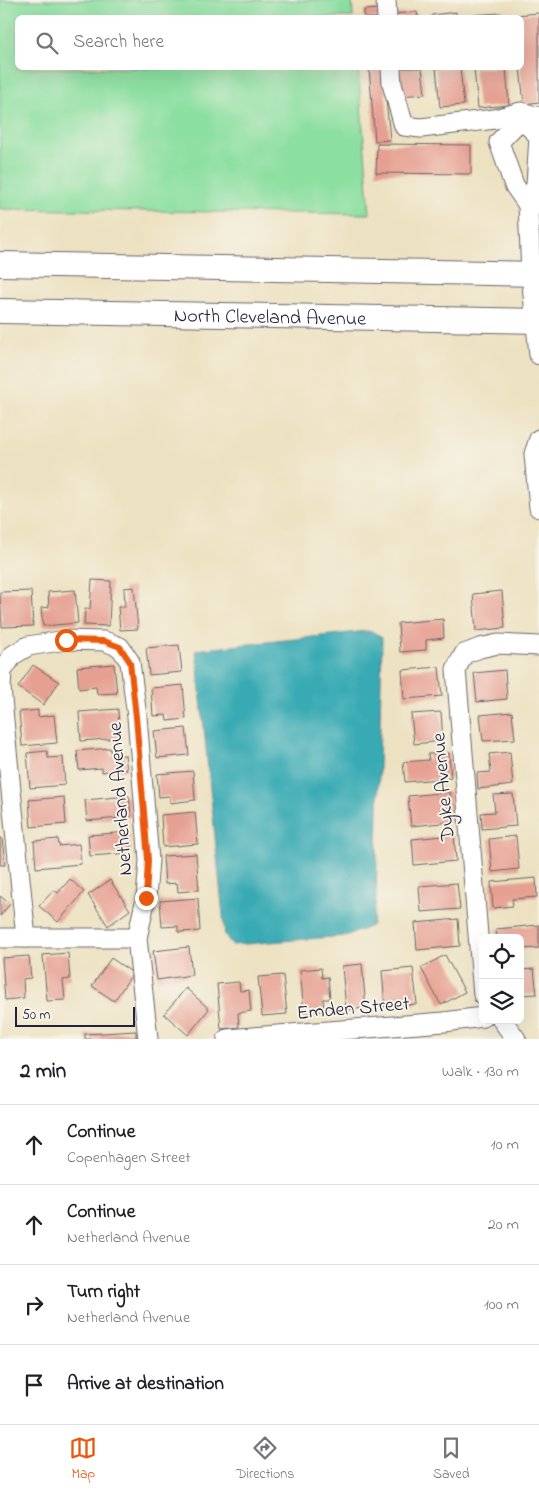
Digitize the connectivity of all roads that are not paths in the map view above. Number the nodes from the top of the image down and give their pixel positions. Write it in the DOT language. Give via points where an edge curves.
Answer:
graph roads {
  1 [pos="386,0"];
  2 [pos="387,15"];
  3 [pos="391,70"];
  4 [pos="527,116"];
  5 [pos="534,205"];
  6 [pos="0,264"];
  7 [pos="535,274"];
  8 [pos="0,311"];
  9 [pos="537,321"];
  10 [pos="539,355"];
  11 [pos="539,439"];
  12 [pos="539,501"];
  13 [pos="539,508"];
  14 [pos="539,646"];
  15 [pos="0,938"];
  16 [pos="26,938"];
  17 [pos="137,938"];
  18 [pos="482,979"];
  19 [pos="479,1018"];
  20 [pos="505,1024"];
  21 [pos="148,1039"];
  22 [pos="227,1039"];
  23 [pos="516,1039"];
  1 -- 2 [label="street"];
  3 -- 4 [label="street" via="404,126 421,128"];
  4 -- 5 [label="street" via="539,136"];
  4 -- 5 [label="street" via="499,142 514,185"];
  5 -- 7 [label="street"];
  6 -- 7 [label="main road"];
  7 -- 9 [label="street"];
  8 -- 9 [label="main road, North Cleveland Avenue"];
  9 -- 10 [label="street"];
  11 -- 12 [label="street" via="534,454"];
  12 -- 13 [label="street"];
  14 -- 18 [label="street, Dyke Avenue" via="498,644 480,648 464,654 456,670"];
  15 -- 16 [label="street"];
  16 -- 17 [label="street"];
  16 -- 17 [label="street, Netherland Avenue" via="1,688 2,671 12,655 28,646 91,640 120,647 130,662 148,860 146,898"];
  17 -- 21 [label="street, Netherland Avenue"];
  19 -- 22 [label="street, Emden Street"];
  20 -- 23 [label="street"];
}
